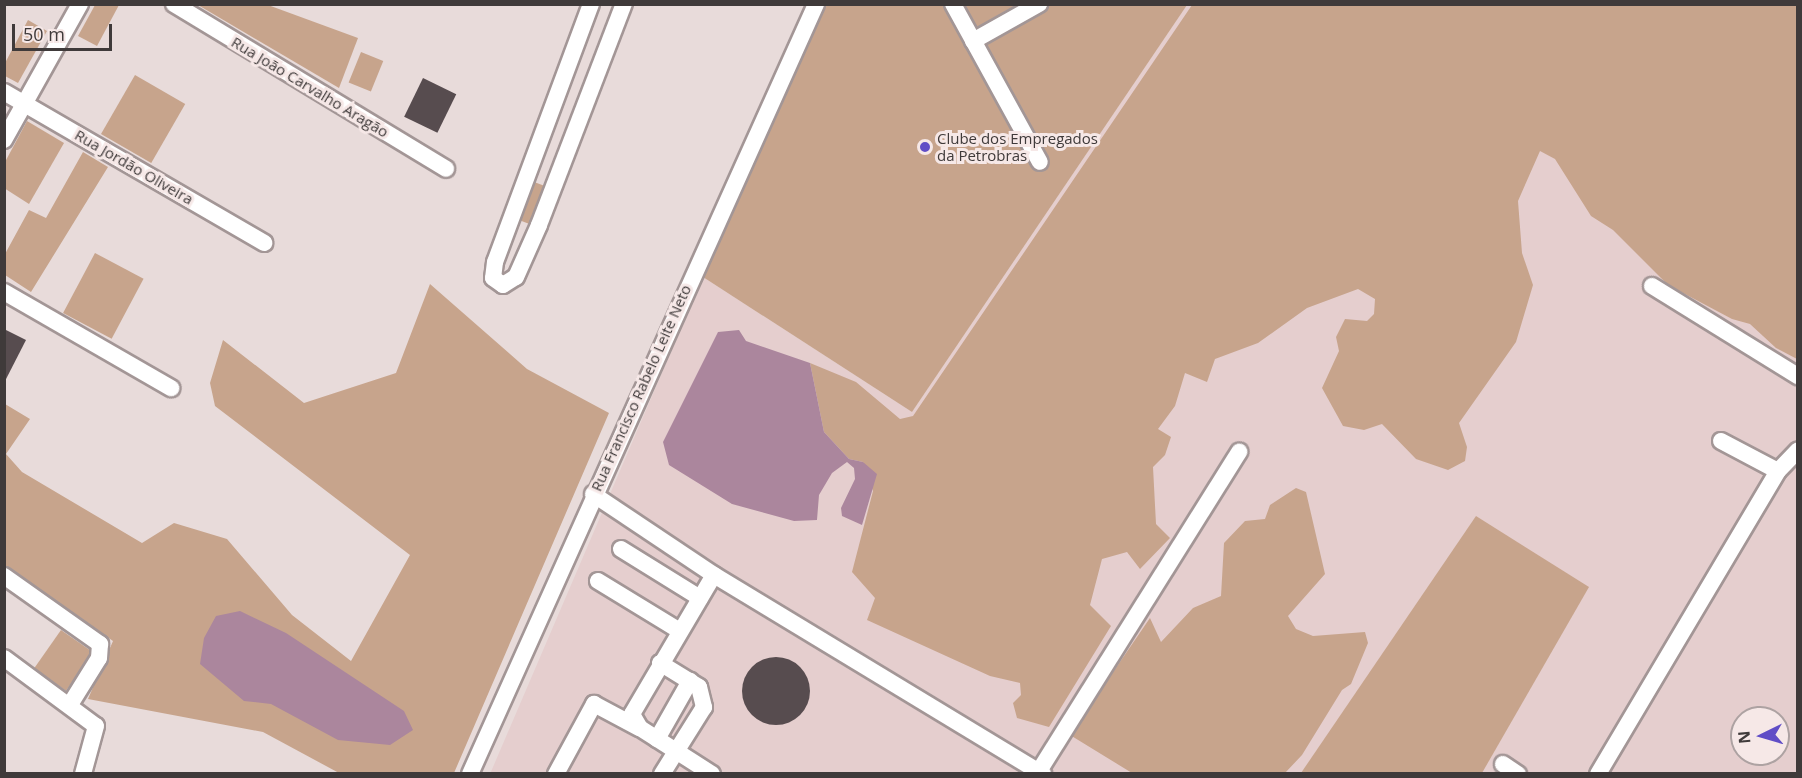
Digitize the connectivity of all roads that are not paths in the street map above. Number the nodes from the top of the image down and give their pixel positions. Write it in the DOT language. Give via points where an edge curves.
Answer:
graph roads {
  1 [pos="80,4"];
  2 [pos="174,4"];
  3 [pos="591,4"];
  4 [pos="624,4"];
  5 [pos="816,4"];
  6 [pos="953,4"];
  7 [pos="1039,4"];
  8 [pos="973,41"];
  9 [pos="4,92"];
  10 [pos="25,104"];
  11 [pos="4,140"];
  12 [pos="1040,162"];
  13 [pos="446,169"];
  14 [pos="264,243"];
  15 [pos="1652,286"];
  16 [pos="4,292"];
  17 [pos="1797,376"];
  18 [pos="171,388"];
  19 [pos="1721,441"];
  20 [pos="1797,450"];
  21 [pos="1239,452"];
  22 [pos="1779,471"];
  23 [pos="593,494"];
  24 [pos="621,549"];
  25 [pos="714,575"];
  26 [pos="4,576"];
  27 [pos="598,581"];
  28 [pos="700,598"];
  29 [pos="680,631"];
  30 [pos="4,658"];
  31 [pos="660,663"];
  32 [pos="690,681"];
  33 [pos="71,703"];
  34 [pos="640,728"];
  35 [pos="657,739"];
  36 [pos="676,751"];
  37 [pos="1503,764"];
  38 [pos="1041,772"];
  39 [pos="83,774"];
  40 [pos="470,774"];
  41 [pos="556,774"];
  42 [pos="662,774"];
  43 [pos="712,774"];
  44 [pos="1518,774"];
  45 [pos="1598,774"];
  1 -- 10 [label="street"];
  2 -- 13 [label="street, Rua João Carvalho Aragão"];
  3 -- 4 [label="street" via="495,262 493,278 503,285 514,281 539,225"];
  5 -- 23 [label="street, Rua Francisco Rabelo Leite Neto"];
  6 -- 8 [label="street"];
  7 -- 8 [label="street"];
  8 -- 12 [label="street"];
  9 -- 10 [label="street, Rua Jordão Oliveira"];
  10 -- 11 [label="street"];
  10 -- 14 [label="street, Rua Jordão Oliveira"];
  15 -- 17 [label="street"];
  16 -- 18 [label="street"];
  19 -- 22 [label="street"];
  20 -- 22 [label="street"];
  21 -- 38 [label="street"];
  22 -- 45 [label="street"];
  23 -- 25 [label="street"];
  23 -- 40 [label="street, Rua Francisco Rabelo Leite Neto"];
  24 -- 28 [label="street"];
  25 -- 28 [label="street"];
  25 -- 38 [label="street"];
  26 -- 33 [label="street" via="100,644 99,658"];
  27 -- 29 [label="street"];
  28 -- 29 [label="street"];
  29 -- 31 [label="street"];
  30 -- 33 [label="street"];
  31 -- 32 [label="street"];
  31 -- 34 [label="street" via="634,705 632,714"];
  32 -- 35 [label="street"];
  32 -- 36 [label="street" via="699,687 704,707"];
  33 -- 39 [label="street" via="91,719 98,731"];
  34 -- 35 [label="street"];
  34 -- 41 [label="street" via="594,704"];
  35 -- 36 [label="street"];
  36 -- 42 [label="street"];
  36 -- 43 [label="street"];
  37 -- 44 [label="street"];
}
